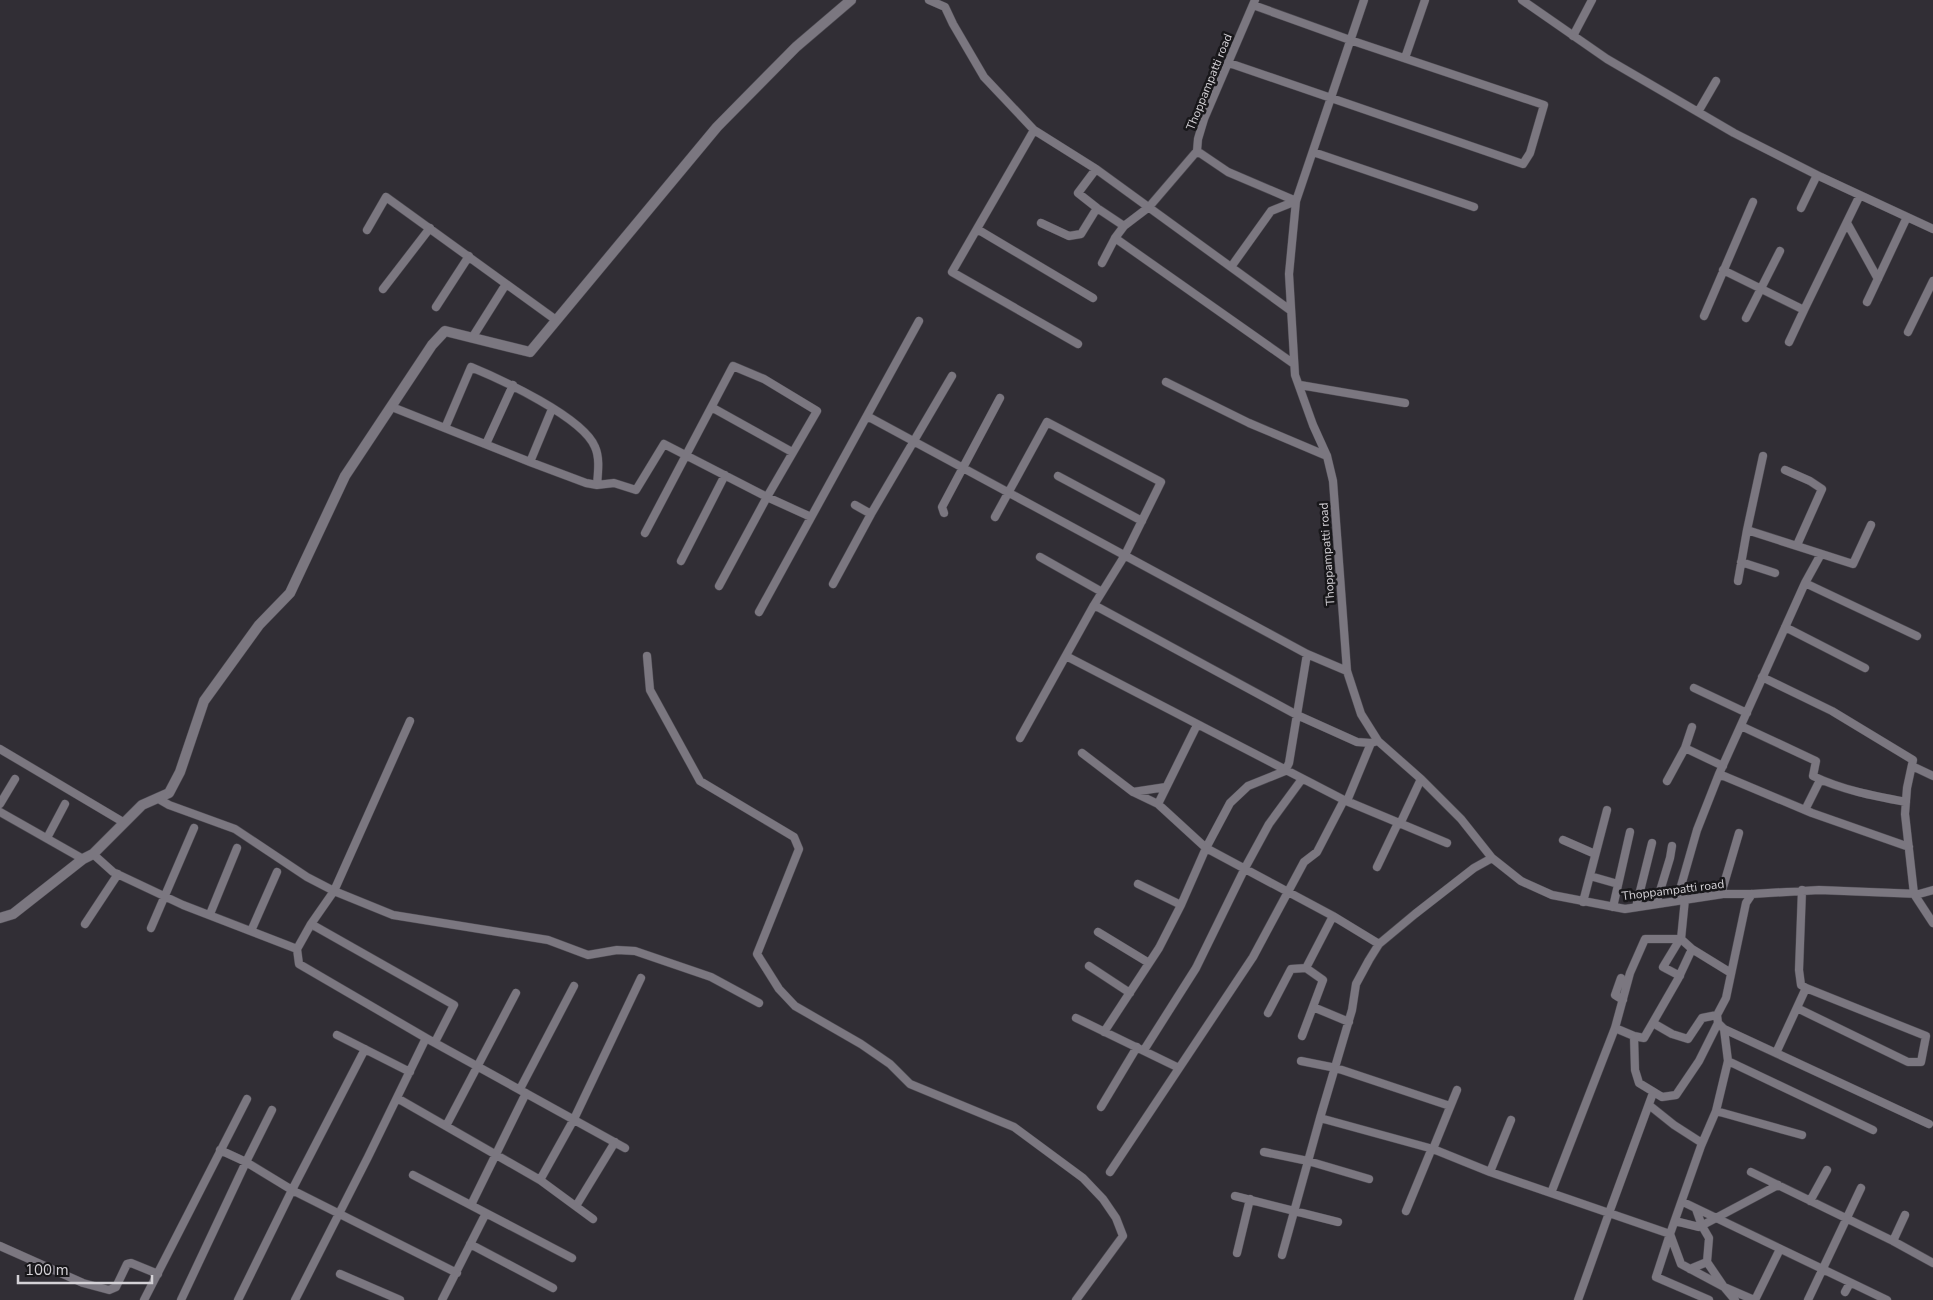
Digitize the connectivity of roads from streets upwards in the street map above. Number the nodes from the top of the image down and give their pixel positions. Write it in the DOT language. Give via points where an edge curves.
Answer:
graph roads {
  1 [pos="851,0"];
  2 [pos="929,0"];
  3 [pos="1364,0"];
  4 [pos="1425,0"];
  5 [pos="1592,0"];
  6 [pos="1525,1"];
  7 [pos="1254,3"];
  8 [pos="1573,36"];
  9 [pos="1350,40"];
  10 [pos="1406,58"];
  11 [pos="1229,63"];
  12 [pos="1716,81"];
  13 [pos="1332,97"];
  14 [pos="1698,112"];
  15 [pos="1034,130"];
  16 [pos="1197,151"];
  17 [pos="1313,152"];
  18 [pos="1096,169"];
  19 [pos="1817,175"];
  20 [pos="1860,195"];
  21 [pos="1296,201"];
  22 [pos="1753,202"];
  23 [pos="1150,207"];
  24 [pos="1474,207"];
  25 [pos="1097,208"];
  26 [pos="1801,208"];
  27 [pos="1907,217"];
  28 [pos="1847,223"];
  29 [pos="1042,224"];
  30 [pos="1124,226"];
  31 [pos="430,228"];
  32 [pos="1933,229"];
  33 [pos="367,230"];
  34 [pos="977,230"];
  35 [pos="1116,238"];
  36 [pos="1780,251"];
  37 [pos="469,256"];
  38 [pos="1102,263"];
  39 [pos="1231,267"];
  40 [pos="1723,270"];
  41 [pos="1878,279"];
  42 [pos="1933,281"];
  43 [pos="506,284"];
  44 [pos="1760,288"];
  45 [pos="383,289"];
  46 [pos="1093,298"];
  47 [pos="1867,302"];
  48 [pos="436,307"];
  49 [pos="1290,310"];
  50 [pos="1804,310"];
  51 [pos="1704,316"];
  52 [pos="1746,318"];
  53 [pos="556,320"];
  54 [pos="918,320"];
  55 [pos="1908,332"];
  56 [pos="472,338"];
  57 [pos="1789,342"];
  58 [pos="1078,344"];
  59 [pos="1294,364"];
  60 [pos="952,376"];
  61 [pos="1166,382"];
  62 [pos="513,385"];
  63 [pos="1300,385"];
  64 [pos="1000,398"];
  65 [pos="1405,403"];
  66 [pos="392,407"];
  67 [pos="713,408"];
  68 [pos="552,409"];
  69 [pos="867,416"];
  70 [pos="445,428"];
  71 [pos="913,442"];
  72 [pos="486,444"];
  73 [pos="792,452"];
  74 [pos="688,456"];
  75 [pos="1327,456"];
  76 [pos="1763,456"];
  77 [pos="530,462"];
  78 [pos="963,468"];
  79 [pos="1785,470"];
  80 [pos="725,475"];
  81 [pos="1058,476"];
  82 [pos="597,484"];
  83 [pos="1009,492"];
  84 [pos="767,497"];
  85 [pos="855,505"];
  86 [pos="944,513"];
  87 [pos="870,514"];
  88 [pos="811,517"];
  89 [pos="995,517"];
  90 [pos="1142,521"];
  91 [pos="1871,525"];
  92 [pos="1748,530"];
  93 [pos="645,533"];
  94 [pos="1797,546"];
  95 [pos="1821,554"];
  96 [pos="1125,555"];
  97 [pos="1040,557"];
  98 [pos="681,561"];
  99 [pos="1741,562"];
  100 [pos="1775,573"];
  101 [pos="1738,581"];
  102 [pos="1805,583"];
  103 [pos="833,584"];
  104 [pos="720,586"];
  105 [pos="1102,592"];
  106 [pos="1094,605"];
  107 [pos="759,612"];
  108 [pos="1786,628"];
  109 [pos="1917,636"];
  110 [pos="1308,654"];
  111 [pos="647,656"];
  112 [pos="1066,656"];
  113 [pos="1865,668"];
  114 [pos="1347,671"];
  115 [pos="1762,677"];
  116 [pos="1694,688"];
  117 [pos="1747,713"];
  118 [pos="1298,715"];
  119 [pos="410,721"];
  120 [pos="1197,725"];
  121 [pos="1741,726"];
  122 [pos="1692,727"];
  123 [pos="1020,738"];
  124 [pos="1374,742"];
  125 [pos="1685,748"];
  126 [pos="0,749"];
  127 [pos="1082,753"];
  128 [pos="1912,766"];
  129 [pos="1721,770"];
  130 [pos="1285,771"];
  131 [pos="1933,776"];
  132 [pos="15,779"];
  133 [pos="1302,779"];
  134 [pos="1420,779"];
  135 [pos="1820,780"];
  136 [pos="1667,781"];
  137 [pos="1166,787"];
  138 [pos="1133,792"];
  139 [pos="157,798"];
  140 [pos="1345,800"];
  141 [pos="1906,802"];
  142 [pos="0,804"];
  143 [pos="65,804"];
  144 [pos="1158,804"];
  145 [pos="1607,810"];
  146 [pos="1804,810"];
  147 [pos="0,812"];
  148 [pos="124,822"];
  149 [pos="1399,823"];
  150 [pos="194,828"];
  151 [pos="1630,832"];
  152 [pos="1740,833"];
  153 [pos="47,838"];
  154 [pos="1563,840"];
  155 [pos="1447,843"];
  156 [pos="1652,843"];
  157 [pos="1672,846"];
  158 [pos="1909,847"];
  159 [pos="237,848"];
  160 [pos="1206,848"];
  161 [pos="93,854"];
  162 [pos="1595,854"];
  163 [pos="1492,858"];
  164 [pos="83,859"];
  165 [pos="1377,867"];
  166 [pos="1245,868"];
  167 [pos="277,872"];
  168 [pos="118,874"];
  169 [pos="1590,876"];
  170 [pos="1138,884"];
  171 [pos="1618,884"];
  172 [pos="1802,890"];
  173 [pos="1933,890"];
  174 [pos="334,891"];
  175 [pos="1287,892"];
  176 [pos="1720,894"];
  177 [pos="1752,894"];
  178 [pos="1914,894"];
  179 [pos="165,896"];
  180 [pos="1681,900"];
  181 [pos="1583,902"];
  182 [pos="1656,904"];
  183 [pos="1181,905"];
  184 [pos="1613,907"];
  185 [pos="1636,907"];
  186 [pos="210,914"];
  187 [pos="1333,916"];
  188 [pos="0,918"];
  189 [pos="1933,923"];
  190 [pos="85,924"];
  191 [pos="311,924"];
  192 [pos="152,928"];
  193 [pos="251,931"];
  194 [pos="1098,932"];
  195 [pos="1680,939"];
  196 [pos="1379,944"];
  197 [pos="296,949"];
  198 [pos="1692,949"];
  199 [pos="1149,963"];
  200 [pos="1089,966"];
  201 [pos="1306,968"];
  202 [pos="1731,973"];
  203 [pos="1680,976"];
  204 [pos="641,978"];
  205 [pos="1621,978"];
  206 [pos="574,986"];
  207 [pos="1806,988"];
  208 [pos="516,992"];
  209 [pos="1130,993"];
  210 [pos="1623,1000"];
  211 [pos="759,1003"];
  212 [pos="1313,1007"];
  213 [pos="1797,1008"];
  214 [pos="1268,1013"];
  215 [pos="1076,1018"];
  216 [pos="1349,1022"];
  217 [pos="1653,1023"];
  218 [pos="1719,1023"];
  219 [pos="1615,1028"];
  220 [pos="1104,1032"];
  221 [pos="337,1035"];
  222 [pos="1302,1036"];
  223 [pos="1634,1036"];
  224 [pos="1929,1036"];
  225 [pos="426,1038"];
  226 [pos="435,1042"];
  227 [pos="365,1049"];
  228 [pos="1140,1049"];
  229 [pos="1776,1053"];
  230 [pos="1301,1061"];
  231 [pos="1728,1061"];
  232 [pos="477,1066"];
  233 [pos="1179,1068"];
  234 [pos="1336,1068"];
  235 [pos="410,1072"];
  236 [pos="1457,1090"];
  237 [pos="523,1091"];
  238 [pos="1653,1093"];
  239 [pos="247,1098"];
  240 [pos="397,1098"];
  241 [pos="1649,1105"];
  242 [pos="1450,1106"];
  243 [pos="1101,1107"];
  244 [pos="272,1110"];
  245 [pos="1716,1111"];
  246 [pos="1320,1118"];
  247 [pos="574,1119"];
  248 [pos="1510,1120"];
  249 [pos="1929,1124"];
  250 [pos="446,1126"];
  251 [pos="1873,1130"];
  252 [pos="1802,1135"];
  253 [pos="615,1142"];
  254 [pos="1702,1143"];
  255 [pos="626,1148"];
  256 [pos="1432,1148"];
  257 [pos="220,1150"];
  258 [pos="1264,1152"];
  259 [pos="495,1154"];
  260 [pos="1308,1161"];
  261 [pos="246,1162"];
  262 [pos="1827,1170"];
  263 [pos="1110,1172"];
  264 [pos="1490,1172"];
  265 [pos="1751,1172"];
  266 [pos="413,1175"];
  267 [pos="1369,1179"];
  268 [pos="540,1180"];
  269 [pos="1778,1185"];
  270 [pos="1861,1188"];
  271 [pos="292,1190"];
  272 [pos="1551,1194"];
  273 [pos="1235,1196"];
  274 [pos="1250,1199"];
  275 [pos="1810,1201"];
  276 [pos="1683,1202"];
  277 [pos="470,1205"];
  278 [pos="576,1206"];
  279 [pos="1696,1209"];
  280 [pos="1294,1210"];
  281 [pos="1406,1211"];
  282 [pos="486,1213"];
  283 [pos="1609,1213"];
  284 [pos="339,1214"];
  285 [pos="1905,1215"];
  286 [pos="593,1219"];
  287 [pos="1717,1219"];
  288 [pos="1846,1219"];
  289 [pos="1675,1221"];
  290 [pos="1338,1222"];
  291 [pos="1702,1226"];
  292 [pos="1670,1234"];
  293 [pos="1893,1241"];
  294 [pos="470,1244"];
  295 [pos="0,1246"];
  296 [pos="1780,1249"];
  297 [pos="1237,1253"];
  298 [pos="1282,1255"];
  299 [pos="572,1258"];
  300 [pos="1707,1262"];
  301 [pos="1933,1263"];
  302 [pos="1690,1269"];
  303 [pos="1823,1270"];
  304 [pos="158,1274"];
  305 [pos="340,1274"];
  306 [pos="457,1274"];
  307 [pos="1850,1282"];
  308 [pos="553,1288"];
  309 [pos="1724,1288"];
  310 [pos="1845,1292"];
  311 [pos="144,1300"];
  312 [pos="182,1300"];
  313 [pos="238,1300"];
  314 [pos="296,1300"];
  315 [pos="400,1300"];
  316 [pos="442,1300"];
  317 [pos="1076,1300"];
  318 [pos="1578,1300"];
  319 [pos="1709,1300"];
  320 [pos="1736,1300"];
  321 [pos="1754,1300"];
  322 [pos="1808,1300"];
  323 [pos="1886,1300"];
  1 -- 53 [label="street" via="796,47 717,127"];
  2 -- 15 [label="street" via="945,7 984,77"];
  3 -- 9 [label="street"];
  4 -- 10 [label="street"];
  5 -- 8 [label="street"];
  6 -- 8 [label="street"];
  7 -- 9 [label="street"];
  7 -- 11 [label="street, Thoppampatti road"];
  8 -- 14 [label="street"];
  9 -- 10 [label="street"];
  9 -- 13 [label="street"];
  10 -- 13 [label="street" via="1544,105 1530,153 1523,164"];
  11 -- 13 [label="street"];
  11 -- 16 [label="street, Thoppampatti road" via="1204,120"];
  12 -- 14 [label="street"];
  13 -- 17 [label="street"];
  14 -- 19 [label="street"];
  15 -- 18 [label="street"];
  15 -- 34 [label="street"];
  16 -- 21 [label="street, Thoppampatti road" via="1228,172"];
  16 -- 23 [label="street"];
  17 -- 21 [label="street"];
  17 -- 24 [label="street"];
  18 -- 23 [label="street"];
  18 -- 25 [label="street" via="1078,193"];
  19 -- 20 [label="street"];
  19 -- 26 [label="street"];
  20 -- 27 [label="street"];
  20 -- 28 [label="street"];
  21 -- 39 [label="street" via="1271,211"];
  21 -- 49 [label="street, Thoppampatti road" via="1289,274"];
  22 -- 40 [label="street"];
  23 -- 30 [label="street"];
  23 -- 39 [label="street"];
  25 -- 29 [label="street" via="1081,234 1070,236"];
  25 -- 30 [label="street"];
  27 -- 32 [label="street"];
  27 -- 41 [label="street"];
  28 -- 41 [label="street"];
  28 -- 50 [label="street"];
  30 -- 35 [label="street"];
  31 -- 33 [label="street" via="386,197"];
  31 -- 37 [label="street"];
  31 -- 45 [label="street"];
  34 -- 46 [label="street"];
  34 -- 58 [label="street" via="952,272"];
  35 -- 38 [label="street"];
  35 -- 59 [label="street"];
  36 -- 44 [label="street"];
  37 -- 43 [label="street"];
  37 -- 48 [label="street"];
  39 -- 49 [label="street"];
  40 -- 44 [label="street"];
  40 -- 51 [label="street"];
  41 -- 47 [label="street"];
  42 -- 55 [label="street"];
  43 -- 53 [label="street"];
  43 -- 56 [label="street"];
  44 -- 50 [label="street"];
  44 -- 52 [label="street"];
  49 -- 59 [label="street, Thoppampatti road"];
  50 -- 57 [label="street"];
  53 -- 56 [label="street" via="530,352"];
  54 -- 69 [label="street"];
  56 -- 66 [label="street" via="445,331 432,345"];
  59 -- 63 [label="street, Thoppampatti road"];
  60 -- 71 [label="street"];
  61 -- 75 [label="street" via="1249,423"];
  62 -- 68 [label="street"];
  62 -- 70 [label="street" via="471,367"];
  62 -- 72 [label="street"];
  63 -- 65 [label="street"];
  63 -- 75 [label="street, Thoppampatti road"];
  64 -- 78 [label="street"];
  66 -- 70 [label="street"];
  66 -- 139 [label="street" via="345,476 290,593 258,625 204,701 180,772 169,793"];
  67 -- 73 [label="street"];
  67 -- 73 [label="street" via="733,366 764,379 817,411"];
  67 -- 74 [label="street"];
  68 -- 77 [label="street"];
  68 -- 82 [label="street" via="585,432 595,446 599,465"];
  69 -- 71 [label="street"];
  69 -- 88 [label="street"];
  70 -- 72 [label="street"];
  71 -- 78 [label="street"];
  71 -- 87 [label="street"];
  72 -- 77 [label="street"];
  73 -- 84 [label="street"];
  74 -- 80 [label="street"];
  74 -- 82 [label="street" via="664,444 636,490 614,483"];
  74 -- 93 [label="street"];
  75 -- 114 [label="street, Thoppampatti road" via="1333,481"];
  76 -- 92 [label="street"];
  77 -- 82 [label="street"];
  78 -- 83 [label="street"];
  78 -- 86 [label="street" via="942,507"];
  79 -- 94 [label="street" via="1822,489"];
  80 -- 84 [label="street"];
  80 -- 98 [label="street"];
  81 -- 90 [label="street"];
  83 -- 89 [label="street"];
  83 -- 90 [label="street" via="1047,422 1161,482"];
  83 -- 96 [label="street"];
  84 -- 88 [label="street"];
  84 -- 104 [label="street"];
  85 -- 87 [label="street"];
  87 -- 103 [label="street"];
  88 -- 107 [label="street"];
  90 -- 96 [label="street"];
  91 -- 95 [label="street" via="1853,564"];
  92 -- 94 [label="street"];
  92 -- 99 [label="street"];
  94 -- 95 [label="street"];
  95 -- 102 [label="street"];
  96 -- 105 [label="street"];
  96 -- 110 [label="street"];
  97 -- 105 [label="street"];
  99 -- 100 [label="street"];
  99 -- 101 [label="street"];
  102 -- 108 [label="street"];
  102 -- 109 [label="street"];
  105 -- 106 [label="street"];
  106 -- 112 [label="street"];
  106 -- 118 [label="street"];
  108 -- 113 [label="street"];
  108 -- 115 [label="street"];
  110 -- 114 [label="street"];
  110 -- 118 [label="street"];
  111 -- 317 [label="street" via="650,690 700,781 794,837 799,848 757,954 779,989 795,1006 890,1064 910,1084 1014,1128 1083,1178 1116,1218 1122,1236"];
  112 -- 120 [label="street"];
  112 -- 123 [label="street"];
  114 -- 124 [label="street, Thoppampatti road"];
  115 -- 117 [label="street"];
  115 -- 128 [label="street" via="1832,711 1913,760"];
  116 -- 117 [label="street"];
  117 -- 121 [label="street"];
  118 -- 124 [label="street" via="1357,742"];
  118 -- 130 [label="street"];
  119 -- 174 [label="street"];
  120 -- 130 [label="street"];
  120 -- 137 [label="street"];
  121 -- 129 [label="street"];
  121 -- 135 [label="street" via="1816,761 1813,776"];
  122 -- 125 [label="street"];
  124 -- 134 [label="street, Thoppampatti road"];
  124 -- 140 [label="street"];
  125 -- 129 [label="street"];
  125 -- 136 [label="street"];
  126 -- 148 [label="street"];
  127 -- 138 [label="street"];
  128 -- 131 [label="street"];
  128 -- 141 [label="street"];
  129 -- 146 [label="street"];
  129 -- 180 [label="street" via="1697,830"];
  130 -- 133 [label="street"];
  130 -- 160 [label="street" via="1248,786 1230,803"];
  132 -- 142 [label="street"];
  133 -- 140 [label="street"];
  133 -- 166 [label="street" via="1269,824"];
  134 -- 149 [label="street"];
  134 -- 163 [label="street, Thoppampatti road" via="1461,819"];
  135 -- 141 [label="street" via="1867,795"];
  135 -- 146 [label="street"];
  137 -- 138 [label="street"];
  137 -- 144 [label="street"];
  138 -- 144 [label="street"];
  139 -- 148 [label="street"];
  139 -- 174 [label="street" via="235,829"];
  140 -- 149 [label="street"];
  140 -- 175 [label="street" via="1317,852 1304,862"];
  141 -- 158 [label="street"];
  143 -- 153 [label="street"];
  144 -- 160 [label="street"];
  145 -- 162 [label="street"];
  146 -- 158 [label="street"];
  147 -- 153 [label="street"];
  148 -- 161 [label="street"];
  149 -- 155 [label="street"];
  149 -- 165 [label="street"];
  150 -- 179 [label="street"];
  151 -- 171 [label="street"];
  152 -- 176 [label="street"];
  153 -- 164 [label="street"];
  154 -- 162 [label="street"];
  156 -- 185 [label="street"];
  157 -- 182 [label="street"];
  158 -- 178 [label="street"];
  159 -- 186 [label="street"];
  160 -- 166 [label="street"];
  160 -- 183 [label="street"];
  161 -- 164 [label="street"];
  161 -- 168 [label="street"];
  162 -- 169 [label="street"];
  163 -- 181 [label="street, Thoppampatti road" via="1521,881 1552,896"];
  163 -- 196 [label="street" via="1474,868"];
  164 -- 188 [label="street" via="13,914"];
  166 -- 175 [label="street"];
  166 -- 228 [label="street" via="1196,968"];
  167 -- 193 [label="street"];
  168 -- 179 [label="street"];
  168 -- 190 [label="street"];
  169 -- 171 [label="street"];
  169 -- 181 [label="street"];
  170 -- 183 [label="street"];
  171 -- 184 [label="street"];
  172 -- 177 [label="street, Thoppampatti road"];
  172 -- 178 [label="street, Thoppampatti road"];
  172 -- 207 [label="street" via="1799,970 1801,985"];
  173 -- 178 [label="street, Thoppampatti road"];
  174 -- 191 [label="street"];
  174 -- 211 [label="street" via="393,915 548,940 588,955 617,950 635,951 711,977"];
  175 -- 187 [label="street"];
  175 -- 233 [label="street" via="1253,957"];
  176 -- 177 [label="street, Thoppampatti road"];
  176 -- 180 [label="street, Thoppampatti road"];
  177 -- 202 [label="street" via="1746,903"];
  178 -- 189 [label="street"];
  179 -- 186 [label="street"];
  179 -- 192 [label="street"];
  180 -- 182 [label="street, Thoppampatti road"];
  180 -- 195 [label="street"];
  181 -- 184 [label="street, Thoppampatti road"];
  182 -- 185 [label="street, Thoppampatti road"];
  183 -- 199 [label="street"];
  184 -- 185 [label="street, Thoppampatti road"];
  186 -- 193 [label="street"];
  187 -- 196 [label="street"];
  187 -- 201 [label="street"];
  191 -- 197 [label="street"];
  191 -- 226 [label="street" via="454,1006"];
  193 -- 197 [label="street"];
  194 -- 199 [label="street"];
  195 -- 198 [label="street"];
  195 -- 203 [label="street" via="1663,967"];
  195 -- 210 [label="street" via="1645,939 1630,973"];
  196 -- 216 [label="street" via="1356,984"];
  197 -- 225 [label="street" via="299,964"];
  198 -- 202 [label="street"];
  198 -- 203 [label="street"];
  199 -- 209 [label="street"];
  200 -- 209 [label="street"];
  201 -- 212 [label="street" via="1323,980"];
  201 -- 214 [label="street" via="1291,969"];
  202 -- 218 [label="street"];
  203 -- 217 [label="street"];
  204 -- 247 [label="street"];
  205 -- 210 [label="street" via="1615,995"];
  206 -- 237 [label="street"];
  207 -- 213 [label="street"];
  207 -- 224 [label="street"];
  208 -- 232 [label="street"];
  209 -- 220 [label="street"];
  210 -- 219 [label="street"];
  212 -- 216 [label="street"];
  212 -- 222 [label="street"];
  213 -- 224 [label="street" via="1908,1062 1921,1062"];
  213 -- 229 [label="street"];
  215 -- 220 [label="street"];
  216 -- 234 [label="street"];
  217 -- 218 [label="street" via="1688,1039 1702,1018"];
  217 -- 223 [label="street" via="1644,1038"];
  218 -- 229 [label="street"];
  218 -- 231 [label="street"];
  218 -- 238 [label="street" via="1676,1095 1662,1097"];
  219 -- 223 [label="street"];
  219 -- 272 [label="street"];
  220 -- 228 [label="street"];
  221 -- 227 [label="street"];
  223 -- 238 [label="street" via="1634,1070 1639,1083"];
  225 -- 226 [label="street"];
  225 -- 235 [label="street"];
  226 -- 232 [label="street"];
  227 -- 235 [label="street"];
  227 -- 271 [label="street"];
  228 -- 233 [label="street"];
  228 -- 243 [label="street"];
  229 -- 249 [label="street"];
  230 -- 234 [label="street"];
  231 -- 245 [label="street"];
  231 -- 251 [label="street"];
  232 -- 237 [label="street"];
  232 -- 250 [label="street"];
  233 -- 263 [label="street"];
  234 -- 242 [label="street"];
  234 -- 246 [label="street"];
  235 -- 240 [label="street"];
  236 -- 242 [label="street"];
  237 -- 247 [label="street"];
  237 -- 259 [label="street"];
  238 -- 241 [label="street"];
  239 -- 257 [label="street"];
  240 -- 250 [label="street"];
  240 -- 284 [label="street"];
  241 -- 254 [label="street"];
  241 -- 283 [label="street"];
  242 -- 256 [label="street"];
  244 -- 261 [label="street"];
  245 -- 252 [label="street"];
  245 -- 254 [label="street"];
  246 -- 256 [label="street"];
  246 -- 260 [label="street"];
  247 -- 253 [label="street"];
  247 -- 268 [label="street"];
  248 -- 264 [label="street"];
  250 -- 259 [label="street"];
  253 -- 255 [label="street"];
  253 -- 278 [label="street"];
  254 -- 276 [label="street"];
  256 -- 264 [label="street"];
  256 -- 281 [label="street"];
  257 -- 261 [label="street"];
  257 -- 304 [label="street"];
  258 -- 260 [label="street"];
  259 -- 268 [label="street"];
  259 -- 277 [label="street"];
  260 -- 267 [label="street"];
  260 -- 280 [label="street"];
  261 -- 271 [label="street"];
  261 -- 312 [label="street"];
  262 -- 275 [label="street"];
  264 -- 272 [label="street"];
  265 -- 269 [label="street"];
  266 -- 277 [label="street"];
  268 -- 278 [label="street"];
  269 -- 275 [label="street"];
  269 -- 287 [label="street"];
  270 -- 288 [label="street"];
  271 -- 284 [label="street"];
  271 -- 313 [label="street"];
  272 -- 283 [label="street"];
  273 -- 274 [label="street"];
  274 -- 280 [label="street"];
  274 -- 297 [label="street"];
  275 -- 288 [label="street"];
  276 -- 279 [label="street"];
  276 -- 289 [label="street"];
  277 -- 282 [label="street"];
  278 -- 286 [label="street"];
  279 -- 287 [label="street"];
  279 -- 291 [label="street"];
  280 -- 290 [label="street"];
  280 -- 298 [label="street"];
  282 -- 294 [label="street"];
  282 -- 299 [label="street"];
  283 -- 292 [label="street"];
  283 -- 318 [label="street"];
  284 -- 306 [label="street"];
  284 -- 314 [label="street"];
  285 -- 293 [label="street"];
  287 -- 291 [label="street"];
  287 -- 296 [label="street"];
  288 -- 293 [label="street"];
  288 -- 303 [label="street"];
  289 -- 291 [label="street"];
  289 -- 292 [label="street"];
  291 -- 300 [label="street" via="1709,1238"];
  292 -- 302 [label="street" via="1681,1264"];
  292 -- 319 [label="street" via="1656,1277"];
  293 -- 301 [label="street"];
  294 -- 306 [label="street"];
  294 -- 308 [label="street"];
  295 -- 304 [label="street" via="109,1290 116,1287 131,1263"];
  296 -- 303 [label="street"];
  296 -- 321 [label="street"];
  300 -- 302 [label="street"];
  300 -- 309 [label="street"];
  302 -- 309 [label="street"];
  303 -- 307 [label="street"];
  303 -- 322 [label="street"];
  304 -- 311 [label="street"];
  305 -- 315 [label="street"];
  306 -- 316 [label="street"];
  307 -- 310 [label="street"];
  307 -- 323 [label="street"];
  309 -- 320 [label="street"];
  309 -- 321 [label="street"];
}
